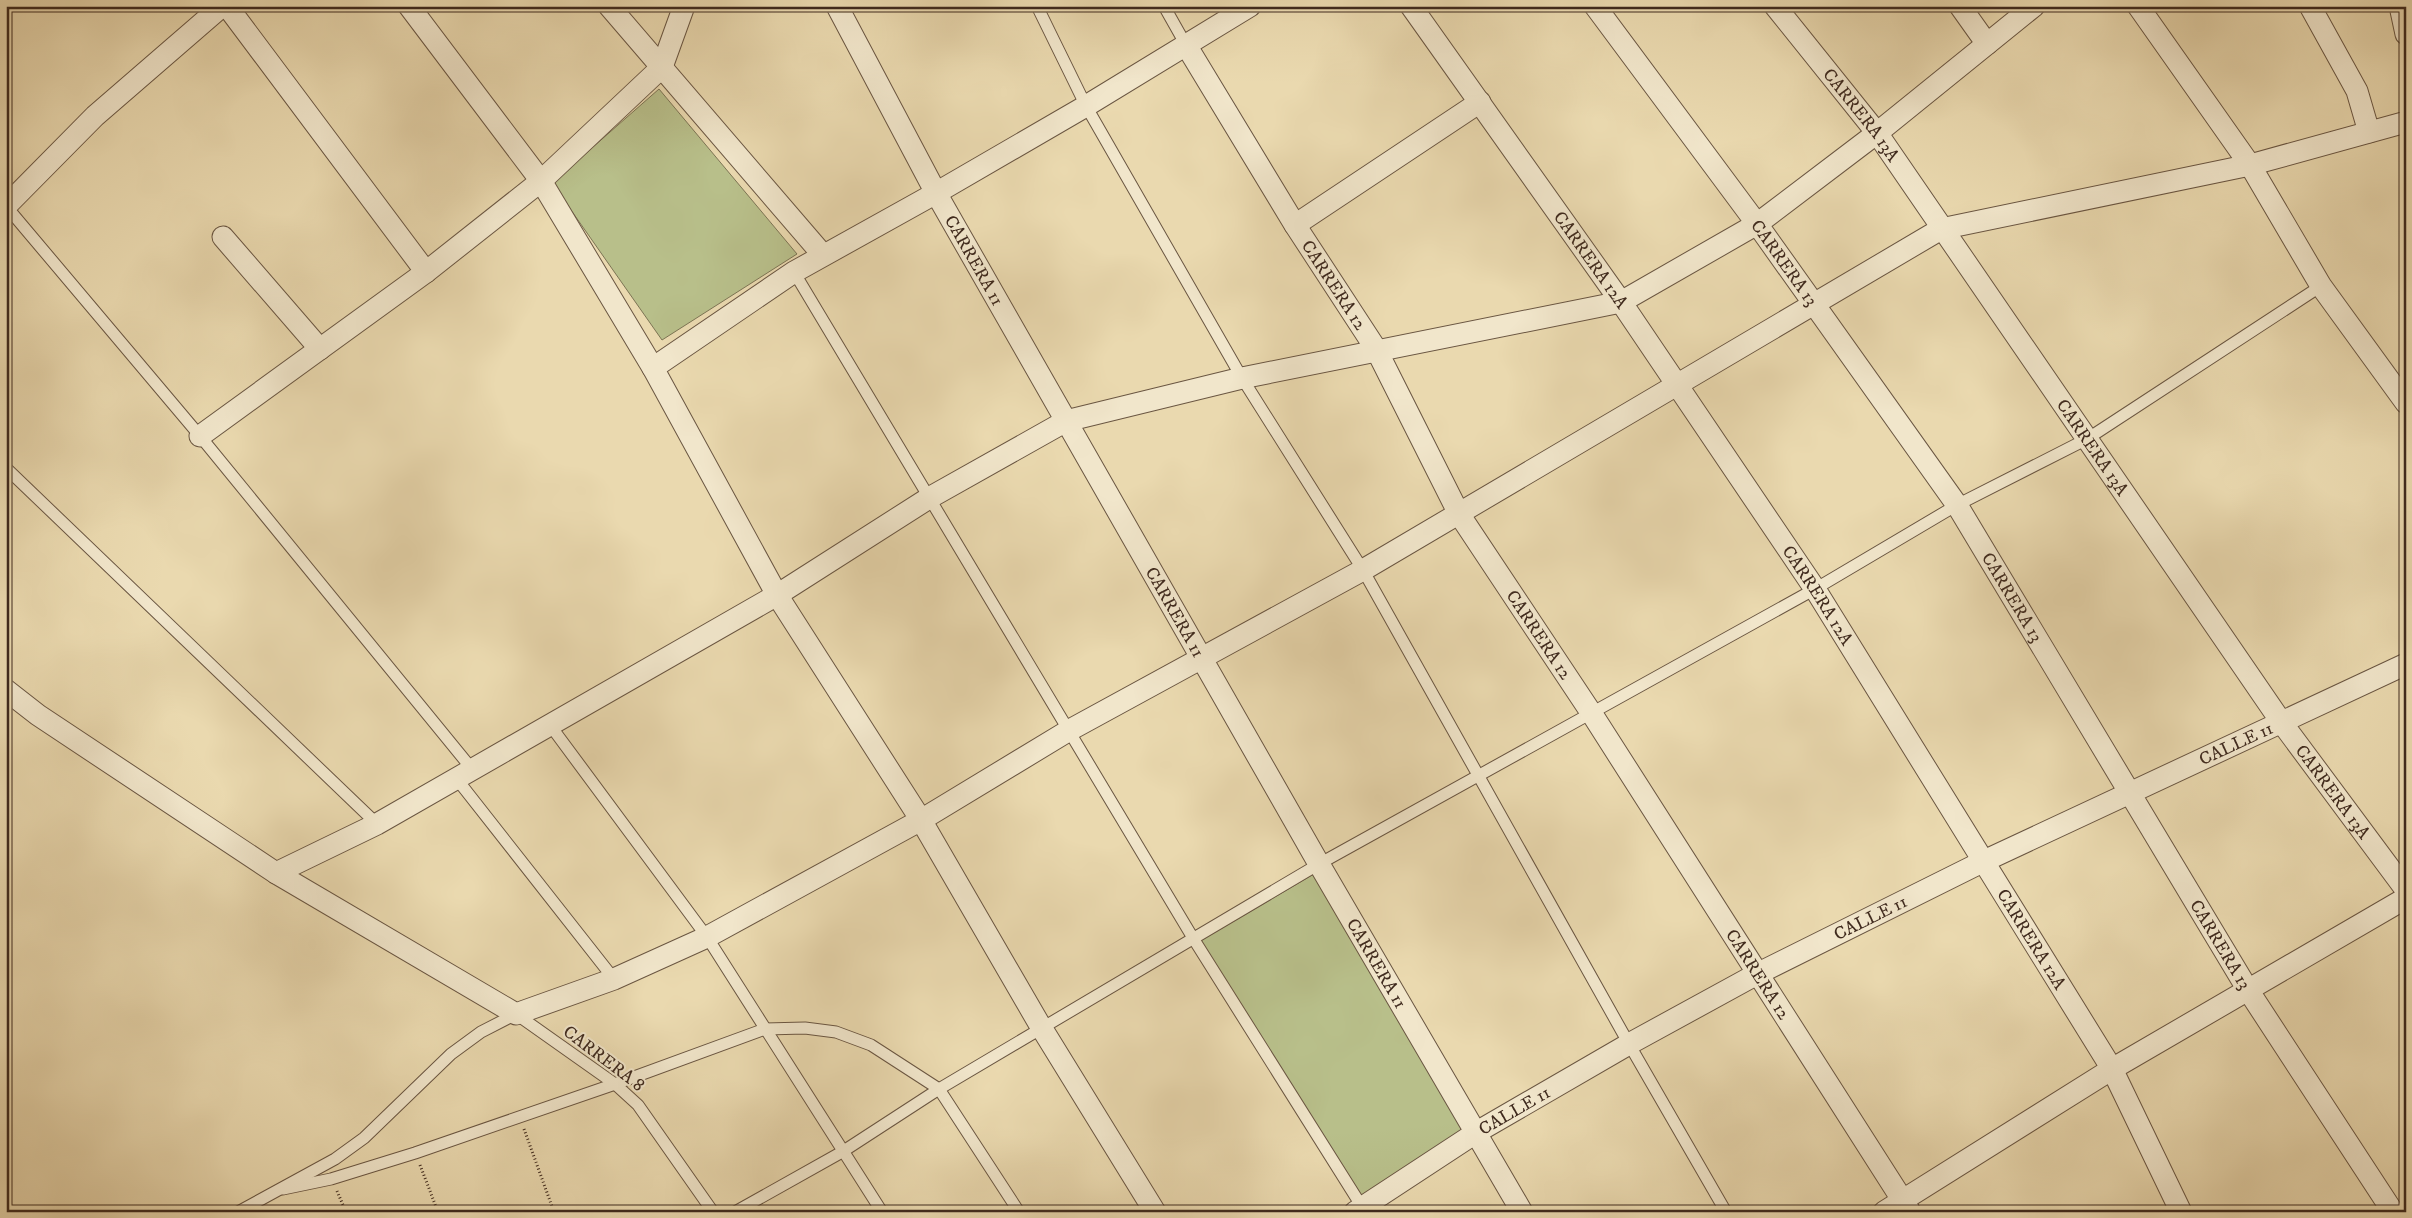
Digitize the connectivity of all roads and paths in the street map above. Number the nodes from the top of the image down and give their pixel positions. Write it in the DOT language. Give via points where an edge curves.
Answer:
graph roads {
  1 [pos="222,6"];
  2 [pos="227,6"];
  3 [pos="409,6"];
  4 [pos="609,6"];
  5 [pos="684,6"];
  6 [pos="837,6"];
  7 [pos="1037,6"];
  8 [pos="1164,6"];
  9 [pos="1250,6"];
  10 [pos="1411,6"];
  11 [pos="1595,6"];
  12 [pos="1775,6"];
  13 [pos="1960,6"];
  14 [pos="2034,6"];
  15 [pos="2138,6"];
  16 [pos="2310,6"];
  17 [pos="2400,6"];
  18 [pos="2406,34"];
  19 [pos="1987,44"];
  20 [pos="1186,46"];
  21 [pos="662,67"];
  22 [pos="1480,102"];
  23 [pos="1086,106"];
  24 [pos="2406,122"];
  25 [pos="2369,132"];
  26 [pos="1877,133"];
  27 [pos="2250,165"];
  28 [pos="541,181"];
  29 [pos="936,193"];
  30 [pos="6,206"];
  31 [pos="1757,224"];
  32 [pos="1295,225"];
  33 [pos="1941,229"];
  34 [pos="223,237"];
  35 [pos="822,255"];
  36 [pos="426,272"];
  37 [pos="794,272"];
  38 [pos="2320,286"];
  39 [pos="1621,302"];
  40 [pos="1814,304"];
  41 [pos="1376,349"];
  42 [pos="320,350"];
  43 [pos="652,368"];
  44 [pos="1242,378"];
  45 [pos="1677,385"];
  46 [pos="2406,403"];
  47 [pos="1066,421"];
  48 [pos="200,436"];
  49 [pos="2087,439"];
  50 [pos="6,468"];
  51 [pos="929,498"];
  52 [pos="1957,505"];
  53 [pos="1459,514"];
  54 [pos="1363,570"];
  55 [pos="1816,589"];
  56 [pos="777,595"];
  57 [pos="1203,658"];
  58 [pos="2406,664"];
  59 [pos="6,690"];
  60 [pos="1592,714"];
  61 [pos="2282,724"];
  62 [pos="550,725"];
  63 [pos="1068,731"];
  64 [pos="464,774"];
  65 [pos="1478,775"];
  66 [pos="2129,794"];
  67 [pos="921,820"];
  68 [pos="376,824"];
  69 [pos="1982,862"];
  70 [pos="1319,864"];
  71 [pos="276,873"];
  72 [pos="2406,890"];
  73 [pos="2406,898"];
  74 [pos="707,937"];
  75 [pos="1193,938"];
  76 [pos="1757,974"];
  77 [pos="614,979"];
  78 [pos="2248,990"];
  79 [pos="516,1014"];
  80 [pos="1041,1027"];
  81 [pos="765,1029"];
  82 [pos="1629,1044"];
  83 [pos="2112,1069"];
  84 [pos="615,1084"];
  85 [pos="939,1089"];
  86 [pos="520,1117"];
  87 [pos="1477,1132"];
  88 [pos="842,1152"];
  89 [pos="416,1153"];
  90 [pos="331,1179"];
  91 [pos="283,1189"];
  92 [pos="1899,1208"];
  93 [pos="1361,1210"];
  94 [pos="238,1212"];
  95 [pos="346,1212"];
  96 [pos="438,1212"];
  97 [pos="554,1212"];
  98 [pos="713,1212"];
  99 [pos="735,1212"];
  100 [pos="882,1212"];
  101 [pos="1019,1212"];
  102 [pos="1155,1212"];
  103 [pos="1522,1212"];
  104 [pos="1726,1212"];
  105 [pos="2181,1212"];
  106 [pos="2392,1212"];
  1 -- 30 [label="street" via="96,116"];
  2 -- 36 [label="street"];
  3 -- 28 [label="street"];
  4 -- 21 [label="street"];
  5 -- 21 [label="street"];
  6 -- 29 [label="street, CARRERA 11"];
  7 -- 23 [label="lane"];
  8 -- 20 [label="lane"];
  9 -- 20 [label="street"];
  10 -- 22 [label="street, CARRERA 12A"];
  11 -- 31 [label="street, CARRERA 13"];
  12 -- 26 [label="street, CARRERA 13A"];
  13 -- 19 [label="street"];
  14 -- 19 [label="street"];
  15 -- 27 [label="street"];
  16 -- 25 [label="street" via="2358,91"];
  17 -- 18 [label="street"];
  19 -- 26 [label="street"];
  20 -- 23 [label="street"];
  20 -- 32 [label="street, CARRERA 12"];
  21 -- 28 [label="street"];
  21 -- 35 [label="street"];
  22 -- 32 [label="street"];
  22 -- 39 [label="street, CARRERA 12A"];
  23 -- 29 [label="street"];
  23 -- 44 [label="lane"];
  24 -- 25 [label="street"];
  25 -- 27 [label="street"];
  26 -- 31 [label="street"];
  26 -- 33 [label="street, CARRERA 13A"];
  27 -- 33 [label="street"];
  27 -- 38 [label="street"];
  28 -- 36 [label="street"];
  28 -- 43 [label="street"];
  29 -- 35 [label="street"];
  29 -- 47 [label="street, CARRERA 11"];
  30 -- 48 [label="lane"];
  31 -- 39 [label="street"];
  31 -- 40 [label="street, CARRERA 13"];
  32 -- 41 [label="street, CARRERA 12"];
  33 -- 40 [label="street"];
  33 -- 49 [label="street, CARRERA 13A"];
  34 -- 42 [label="street"];
  35 -- 37 [label="street"];
  36 -- 42 [label="street"];
  37 -- 43 [label="street"];
  37 -- 51 [label="lane"];
  38 -- 46 [label="street"];
  38 -- 49 [label="lane"];
  39 -- 41 [label="street"];
  39 -- 45 [label="street, CARRERA 12A"];
  40 -- 45 [label="street"];
  40 -- 52 [label="street, CARRERA 13"];
  41 -- 44 [label="street"];
  41 -- 53 [label="street, CARRERA 12"];
  42 -- 48 [label="street"];
  43 -- 56 [label="street"];
  44 -- 47 [label="street"];
  44 -- 54 [label="lane"];
  45 -- 53 [label="street"];
  45 -- 55 [label="street, CARRERA 12A"];
  47 -- 51 [label="street"];
  47 -- 57 [label="street, CARRERA 11"];
  48 -- 64 [label="lane"];
  49 -- 52 [label="lane"];
  49 -- 61 [label="street, CARRERA 13A"];
  50 -- 68 [label="lane"];
  51 -- 56 [label="street"];
  51 -- 63 [label="lane"];
  52 -- 55 [label="lane"];
  52 -- 66 [label="street, CARRERA 13"];
  53 -- 54 [label="street"];
  53 -- 60 [label="street, CARRERA 12"];
  54 -- 57 [label="street"];
  54 -- 65 [label="lane"];
  55 -- 60 [label="lane"];
  55 -- 69 [label="street, CARRERA 12A"];
  56 -- 62 [label="street"];
  56 -- 67 [label="street"];
  57 -- 63 [label="street"];
  57 -- 70 [label="street, CARRERA 11"];
  58 -- 61 [label="street, CALLE 11"];
  59 -- 71 [label="street" via="38,716"];
  60 -- 65 [label="lane"];
  60 -- 76 [label="street, CARRERA 12"];
  61 -- 66 [label="street, CALLE 11"];
  61 -- 72 [label="street, CARRERA 13A"];
  62 -- 64 [label="street"];
  62 -- 74 [label="lane"];
  63 -- 67 [label="street"];
  63 -- 75 [label="lane"];
  64 -- 68 [label="street"];
  64 -- 77 [label="lane"];
  65 -- 70 [label="lane"];
  65 -- 82 [label="lane"];
  66 -- 69 [label="street, CALLE 11"];
  66 -- 78 [label="street, CARRERA 13"];
  67 -- 74 [label="street"];
  67 -- 80 [label="street"];
  68 -- 71 [label="street"];
  69 -- 76 [label="street, CALLE 11"];
  69 -- 83 [label="street, CARRERA 12A"];
  70 -- 75 [label="lane"];
  70 -- 87 [label="street, CARRERA 11"];
  71 -- 79 [label="street"];
  73 -- 78 [label="street"];
  74 -- 77 [label="street"];
  74 -- 81 [label="lane"];
  75 -- 80 [label="lane"];
  75 -- 93 [label="lane"];
  76 -- 82 [label="street, CALLE 11"];
  76 -- 92 [label="street, CARRERA 12"];
  77 -- 79 [label="street"];
  78 -- 83 [label="street"];
  78 -- 106 [label="street, CARRERA 13"];
  79 -- 84 [label="lane, CARRERA 8"];
  79 -- 91 [label="lane" via="481,1032 451,1054 336,1159"];
  80 -- 85 [label="lane"];
  80 -- 102 [label="street"];
  81 -- 84 [label="lane"];
  81 -- 85 [label="lane" via="805,1028 836,1032 871,1044"];
  81 -- 88 [label="lane"];
  82 -- 87 [label="street, CALLE 11"];
  82 -- 104 [label="lane"];
  83 -- 92 [label="street"];
  83 -- 105 [label="street, CARRERA 12A"];
  84 -- 86 [label="lane"];
  84 -- 98 [label="lane, CARRERA 8" via="638,1105"];
  85 -- 88 [label="lane"];
  85 -- 101 [label="lane"];
  86 -- 89 [label="lane"];
  86 -- 97 [label="path"];
  87 -- 93 [label="street, CALLE 11"];
  87 -- 103 [label="street, CARRERA 11"];
  88 -- 99 [label="lane"];
  88 -- 100 [label="lane"];
  89 -- 90 [label="lane"];
  89 -- 96 [label="path"];
  90 -- 91 [label="lane"];
  90 -- 95 [label="path"];
  91 -- 94 [label="lane"];
}
